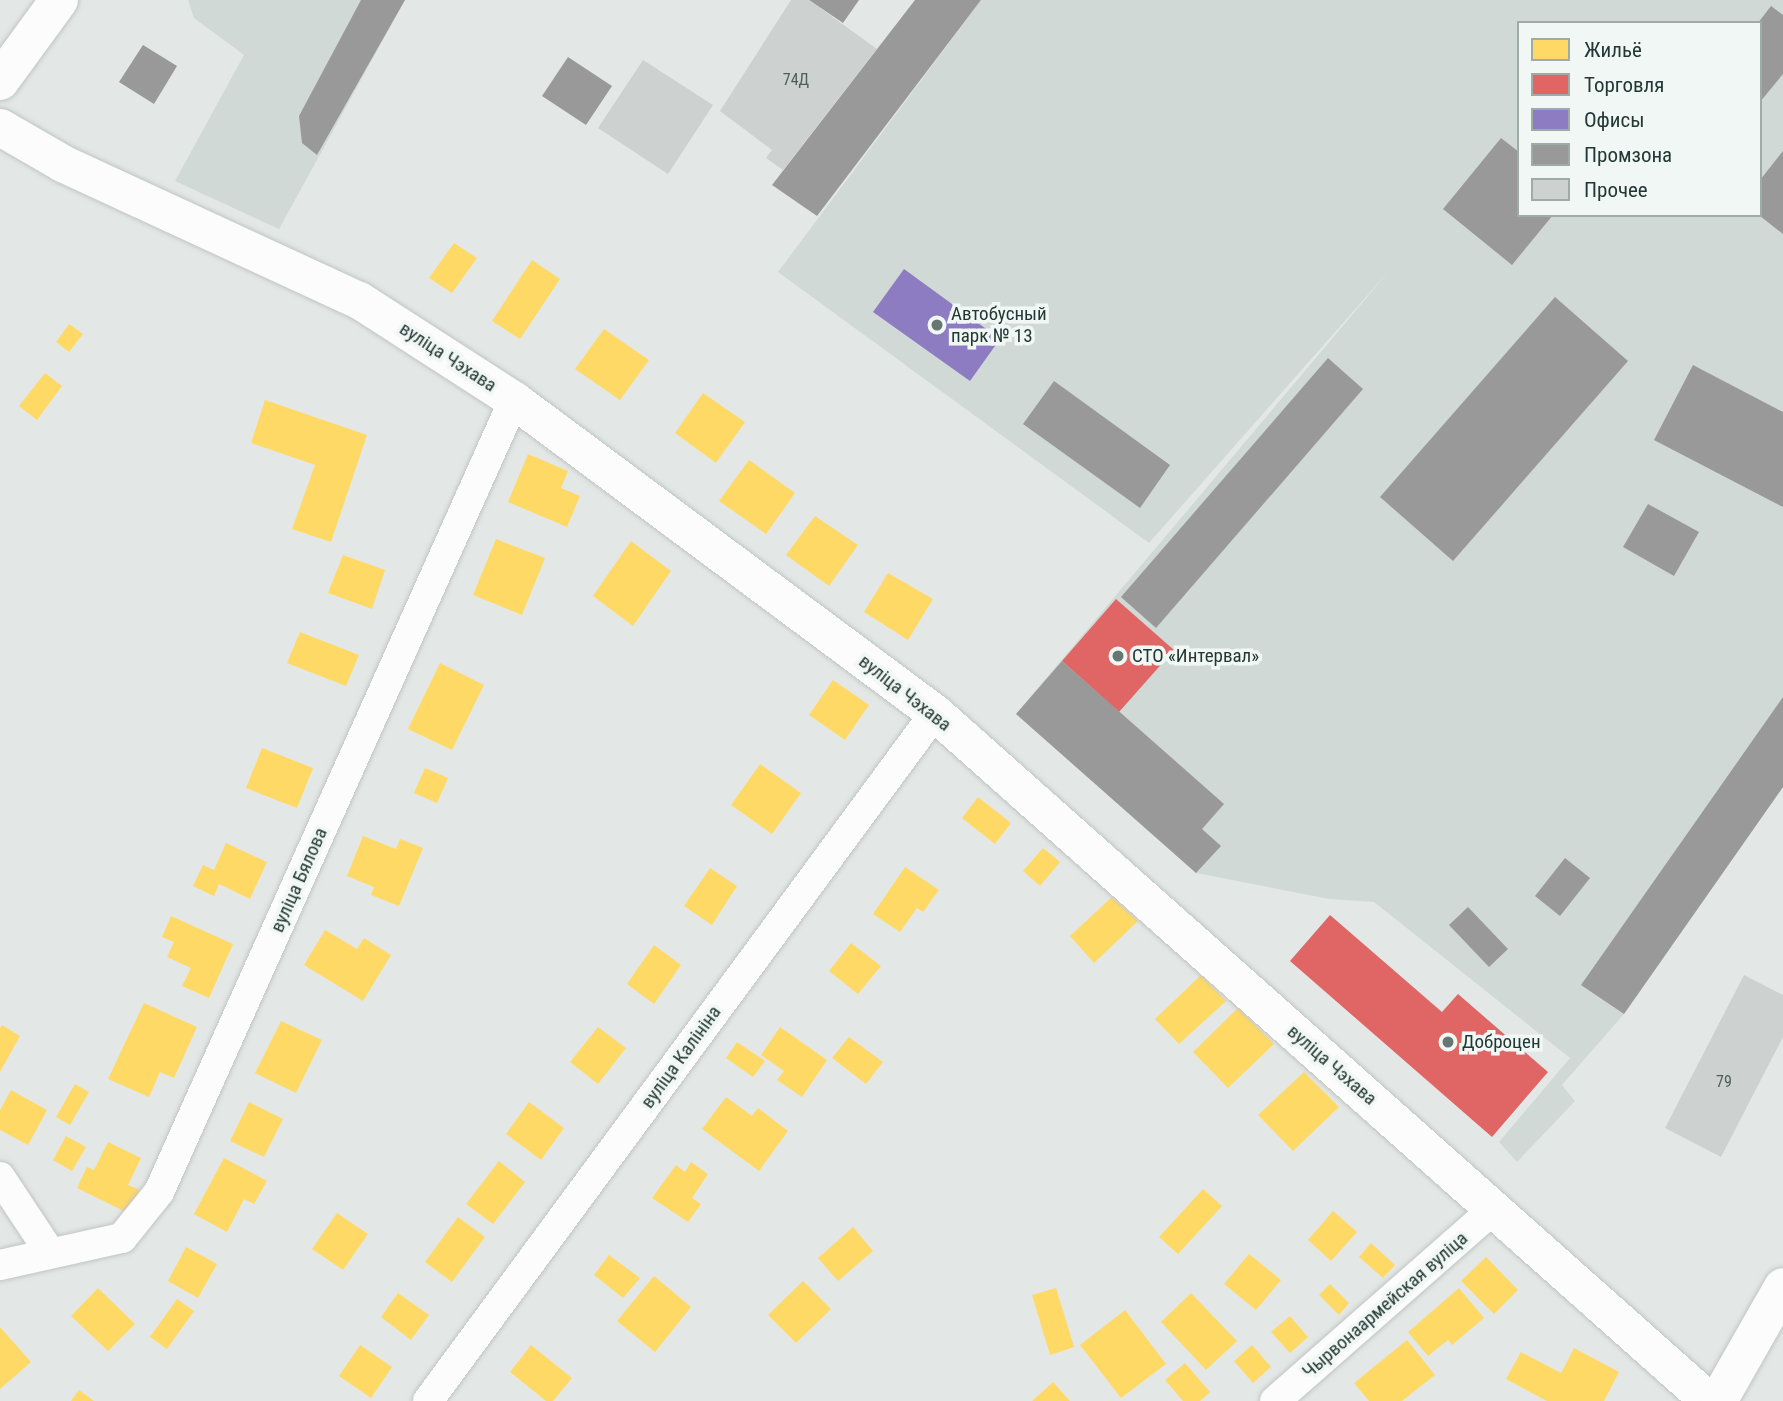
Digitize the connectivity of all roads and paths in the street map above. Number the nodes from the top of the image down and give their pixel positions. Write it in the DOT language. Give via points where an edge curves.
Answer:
graph roads {
  1 [pos="59,0"];
  2 [pos="0,81"];
  3 [pos="0,127"];
  4 [pos="514,400"];
  5 [pos="935,713"];
  6 [pos="0,1177"];
  7 [pos="1495,1208"];
  8 [pos="49,1251"];
  9 [pos="0,1265"];
  10 [pos="1783,1287"];
  11 [pos="428,1401"];
  12 [pos="1275,1401"];
  13 [pos="1709,1401"];
  14 [pos="1718,1401"];
  1 -- 2 [label="main road"];
  3 -- 4 [label="street, вуліца Чэхава" via="62,163 359,300"];
  4 -- 5 [label="street, вуліца Чэхава"];
  4 -- 8 [label="street, вуліца Бялова" via="159,1192 122,1238"];
  5 -- 7 [label="street, вуліца Чэхава"];
  5 -- 11 [label="street, вуліца Калініна"];
  6 -- 8 [label="street"];
  7 -- 12 [label="street, Чырвонаармейская вуліца"];
  7 -- 13 [label="street, вуліца Чэхава"];
  8 -- 9 [label="street, вуліца Бялова"];
  10 -- 14 [label="main road"];
}
